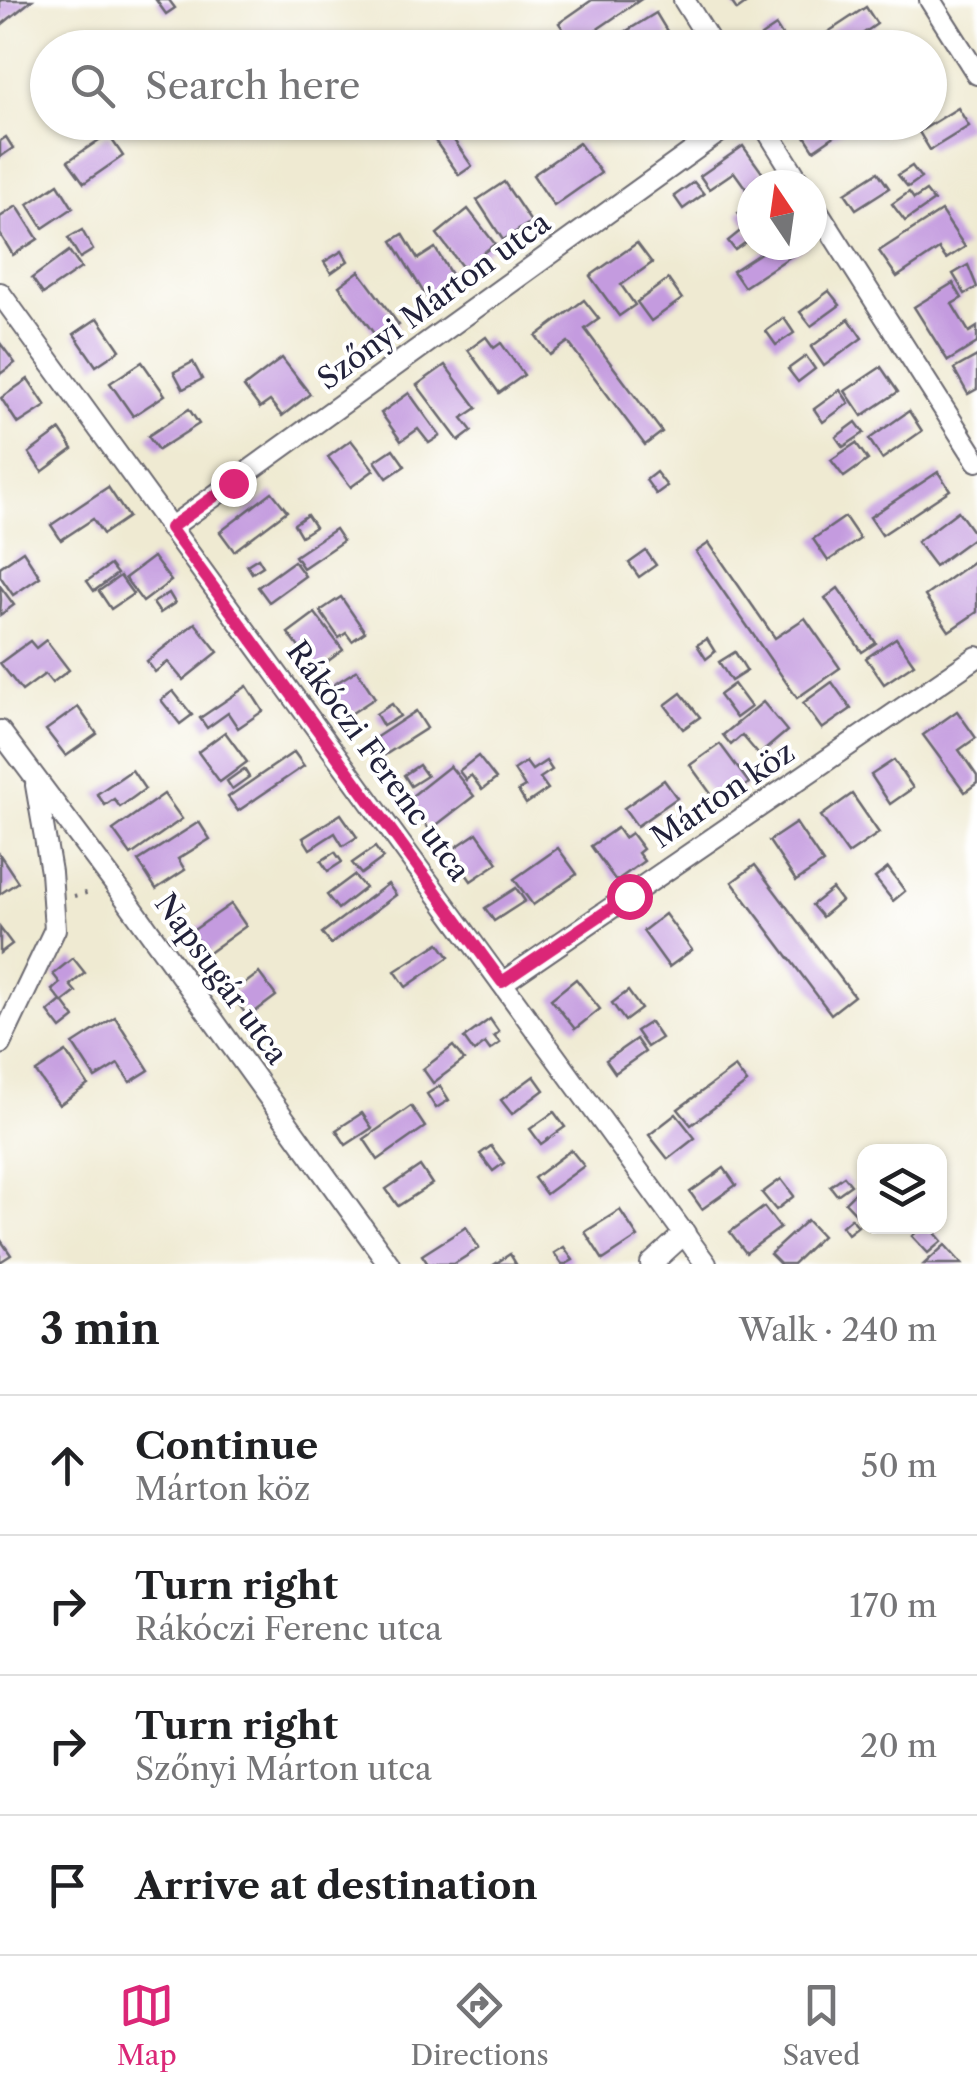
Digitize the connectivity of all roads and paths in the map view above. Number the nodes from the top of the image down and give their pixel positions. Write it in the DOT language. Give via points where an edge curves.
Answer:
graph roads {
  1 [pos="684,0"];
  2 [pos="930,0"];
  3 [pos="703,30"];
  4 [pos="977,74"];
  5 [pos="708,140"];
  6 [pos="773,140"];
  7 [pos="792,170"];
  8 [pos="827,226"];
  9 [pos="0,293"];
  10 [pos="977,461"];
  11 [pos="170,528"];
  12 [pos="977,657"];
  13 [pos="0,731"];
  14 [pos="34,778"];
  15 [pos="123,895"];
  16 [pos="71,898"];
  17 [pos="502,982"];
  18 [pos="0,1044"];
  19 [pos="685,1233"];
  20 [pos="389,1264"];
  21 [pos="651,1264"];
  22 [pos="706,1264"];
  1 -- 3 [label="street"];
  2 -- 4 [label="street"];
  5 -- 11 [label="street, Szőnyi Márton utca"];
  6 -- 7 [label="street"];
  8 -- 10 [label="street"];
  9 -- 11 [label="street, Rákóczi Ferenc utca"];
  11 -- 17 [label="street, Rákóczi Ferenc utca"];
  12 -- 17 [label="street, Márton köz"];
  13 -- 14 [label="street, Napsugár utca"];
  14 -- 15 [label="street, Napsugár utca"];
  14 -- 18 [label="street" via="55,928"];
  15 -- 16 [label="path" via="90,890"];
  15 -- 20 [label="street, Napsugár utca"];
  17 -- 19 [label="street, Rákóczi Ferenc utca"];
  19 -- 21 [label="street"];
  19 -- 22 [label="street, Rákóczi Ferenc utca"];
}
